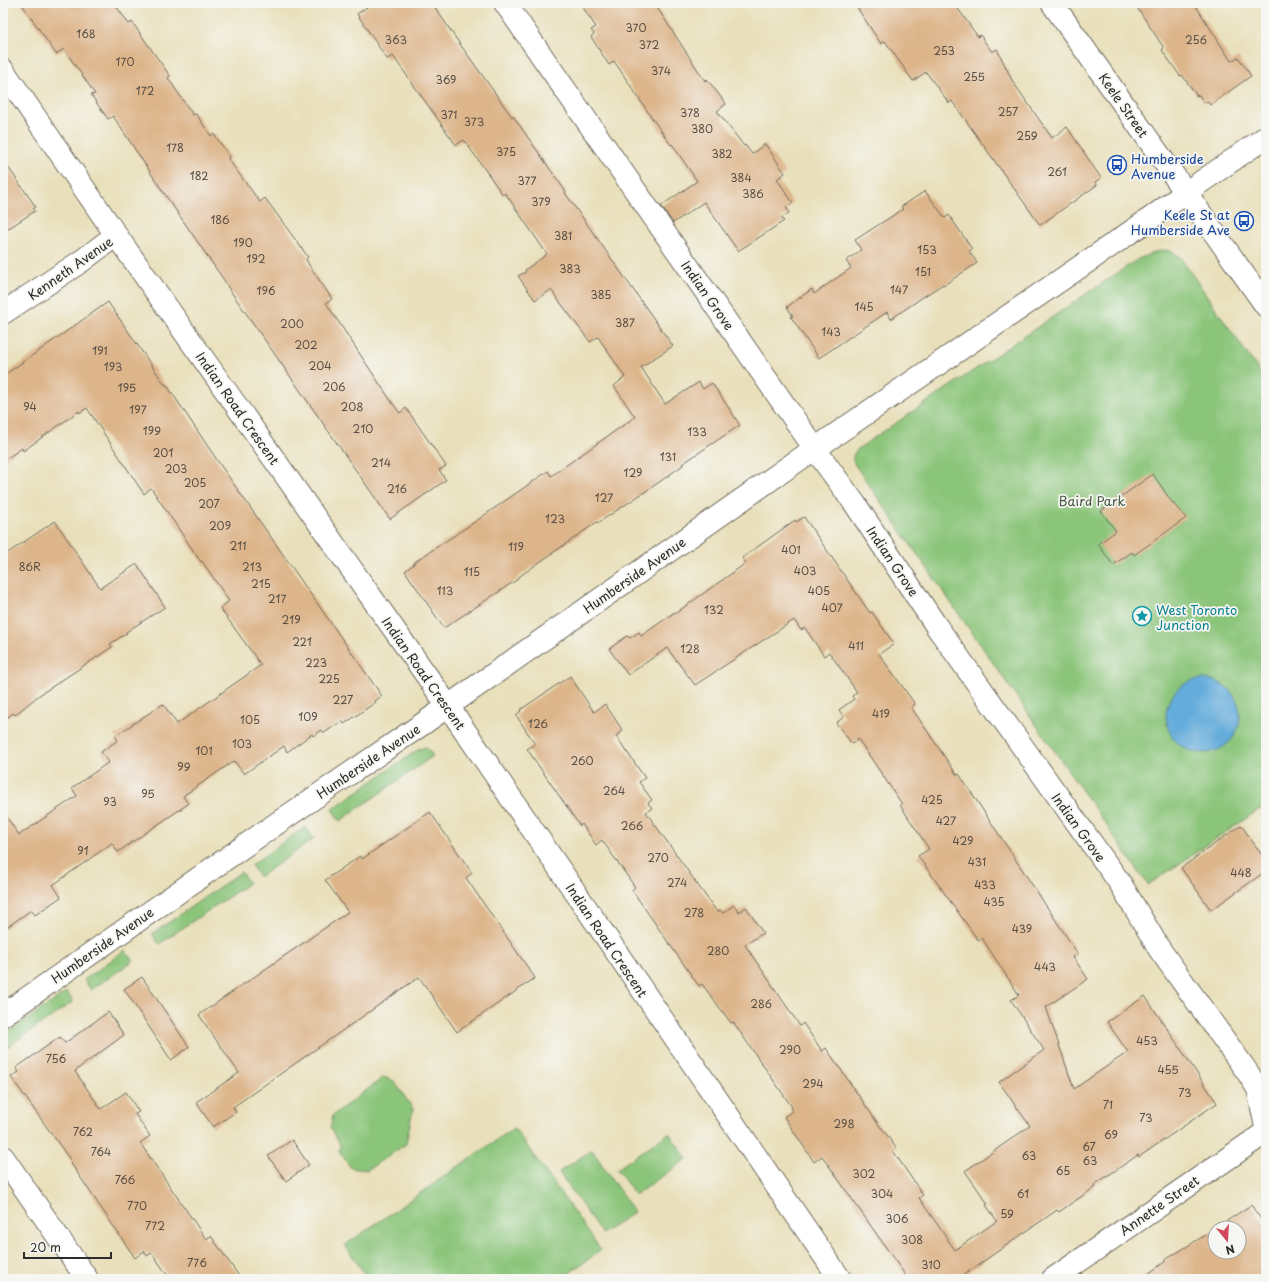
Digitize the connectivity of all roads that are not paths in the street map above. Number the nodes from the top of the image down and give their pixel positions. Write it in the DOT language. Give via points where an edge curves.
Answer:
graph roads {
  1 [pos="504,3"];
  2 [pos="1052,3"];
  3 [pos="3,70"];
  4 [pos="1266,137"];
  5 [pos="1186,193"];
  6 [pos="116,235"];
  7 [pos="1266,306"];
  8 [pos="3,313"];
  9 [pos="814,449"];
  10 [pos="448,706"];
  11 [pos="3,1015"];
  12 [pos="1266,1127"];
  13 [pos="1266,1132"];
  14 [pos="3,1157"];
  15 [pos="86,1279"];
  16 [pos="840,1279"];
  17 [pos="1053,1279"];
  1 -- 9 [label="street, Indian Grove"];
  2 -- 5 [label="street, Keele Street"];
  3 -- 6 [label="street, Indian Road Crescent"];
  4 -- 5 [label="street, Humberside Avenue"];
  5 -- 7 [label="street, Keele Street"];
  5 -- 9 [label="street, Humberside Avenue"];
  6 -- 8 [label="street, Kenneth Avenue"];
  6 -- 10 [label="street, Indian Road Crescent"];
  9 -- 10 [label="street, Humberside Avenue"];
  9 -- 12 [label="street, Indian Grove" via="855,504 937,627 1120,883 1160,950 1248,1073 1258,1089"];
  10 -- 11 [label="street, Humberside Avenue"];
  10 -- 16 [label="street, Indian Road Crescent"];
  13 -- 17 [label="street, Annette Street"];
  14 -- 15 [label="street"];
}
